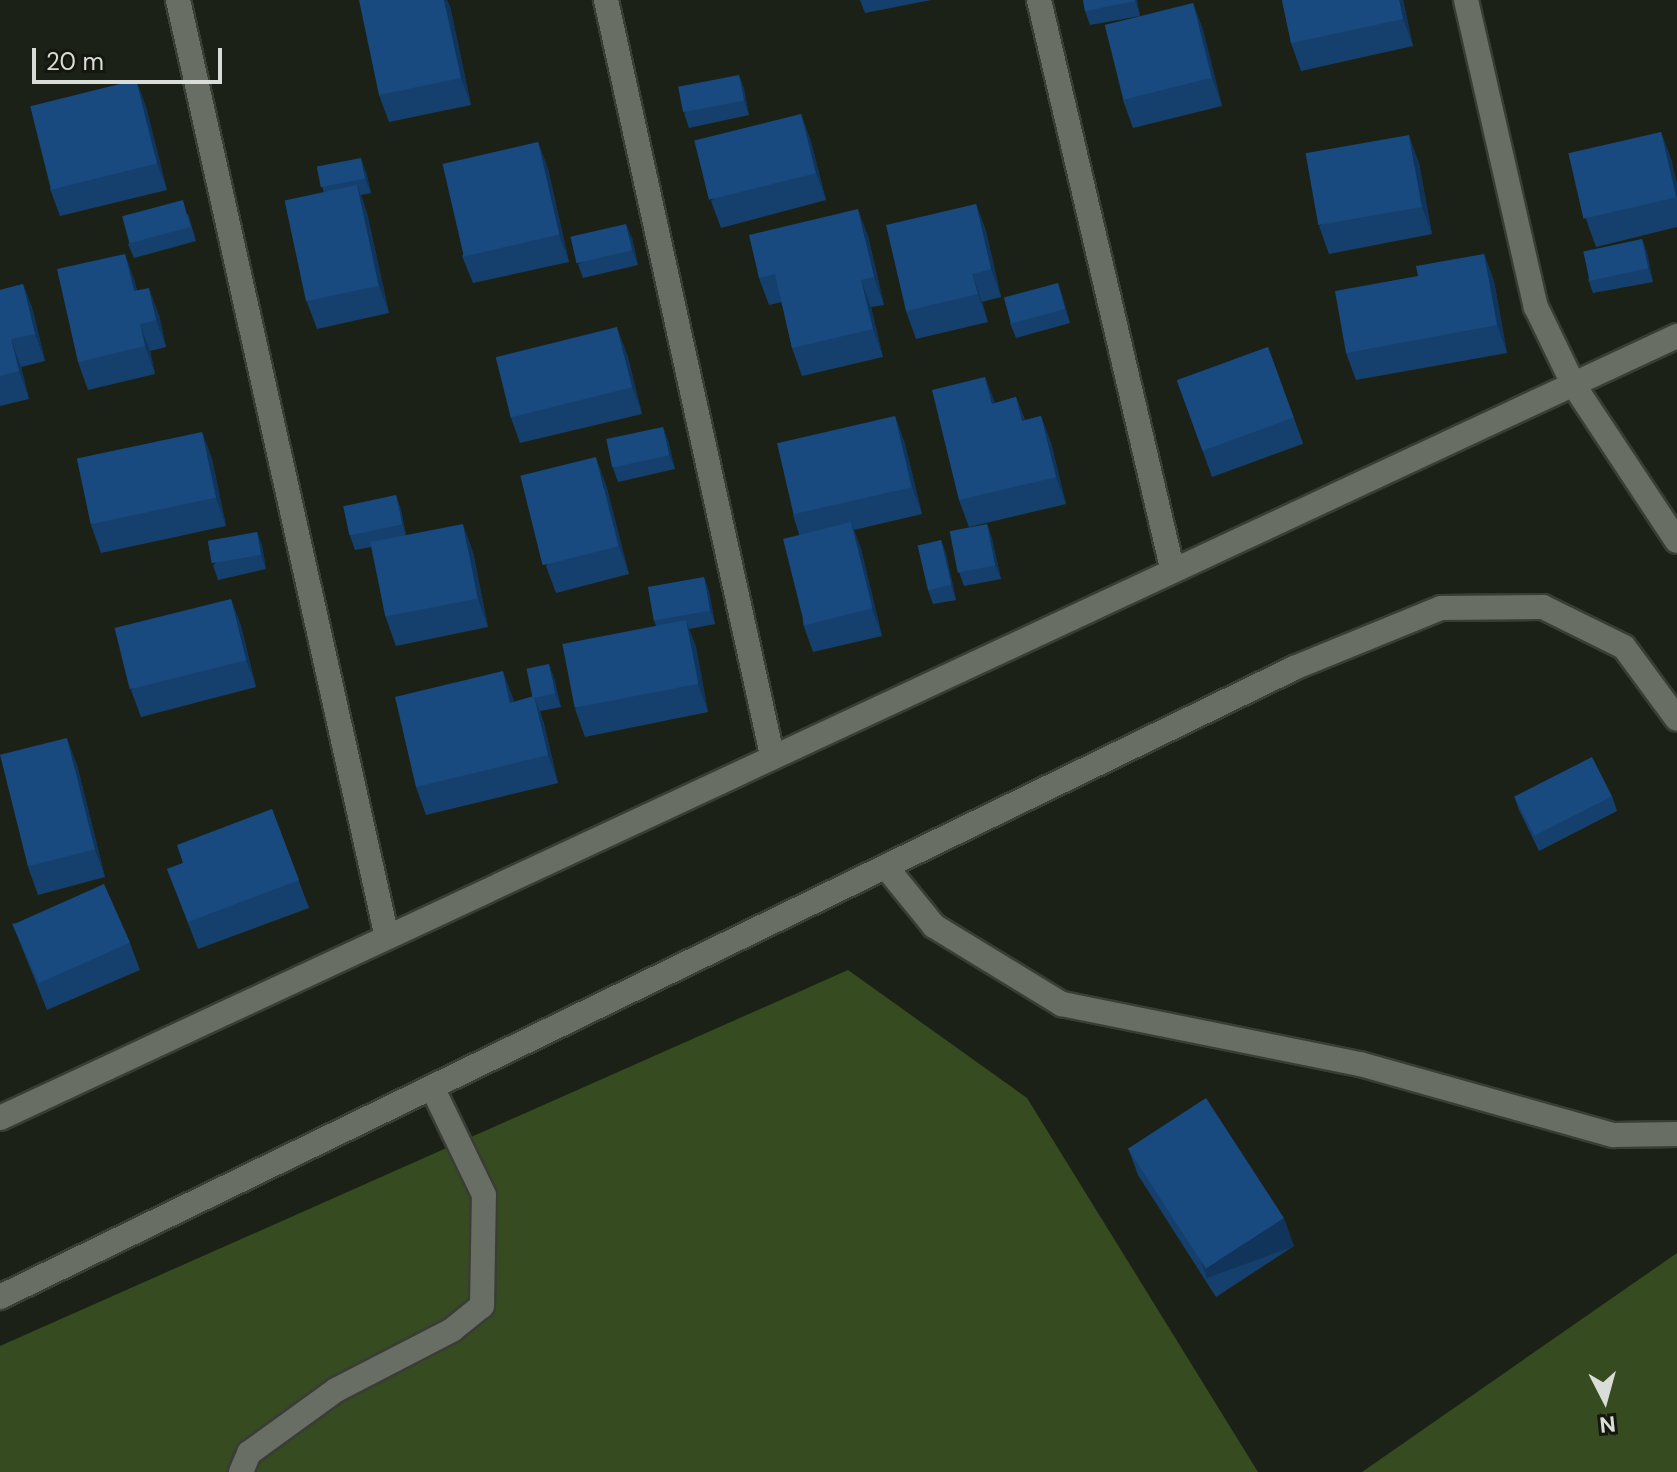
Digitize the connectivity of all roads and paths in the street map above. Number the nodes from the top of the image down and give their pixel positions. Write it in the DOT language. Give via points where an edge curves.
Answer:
graph roads {
  1 [pos="178,0"];
  2 [pos="606,0"];
  3 [pos="1039,0"];
  4 [pos="1466,0"];
  5 [pos="1677,336"];
  6 [pos="1573,384"];
  7 [pos="1677,541"];
  8 [pos="1172,568"];
  9 [pos="1677,719"];
  10 [pos="772,755"];
  11 [pos="886,867"];
  12 [pos="387,937"];
  13 [pos="433,1089"];
  14 [pos="0,1118"];
  15 [pos="1677,1134"];
  16 [pos="0,1297"];
  17 [pos="241,1472"];
  1 -- 12 [label="street"];
  2 -- 10 [label="street"];
  3 -- 8 [label="street"];
  4 -- 6 [label="street" via="1536,307"];
  5 -- 6 [label="street"];
  6 -- 7 [label="street"];
  6 -- 8 [label="street"];
  8 -- 10 [label="street"];
  9 -- 11 [label="street" via="1624,647 1543,607 1441,608 1294,668"];
  10 -- 12 [label="street"];
  11 -- 13 [label="street"];
  11 -- 15 [label="street" via="934,926 1062,1004 1360,1064 1613,1135"];
  12 -- 14 [label="street"];
  13 -- 16 [label="street"];
  13 -- 17 [label="street" via="484,1195 482,1306 452,1330 336,1390 249,1453"];
}
